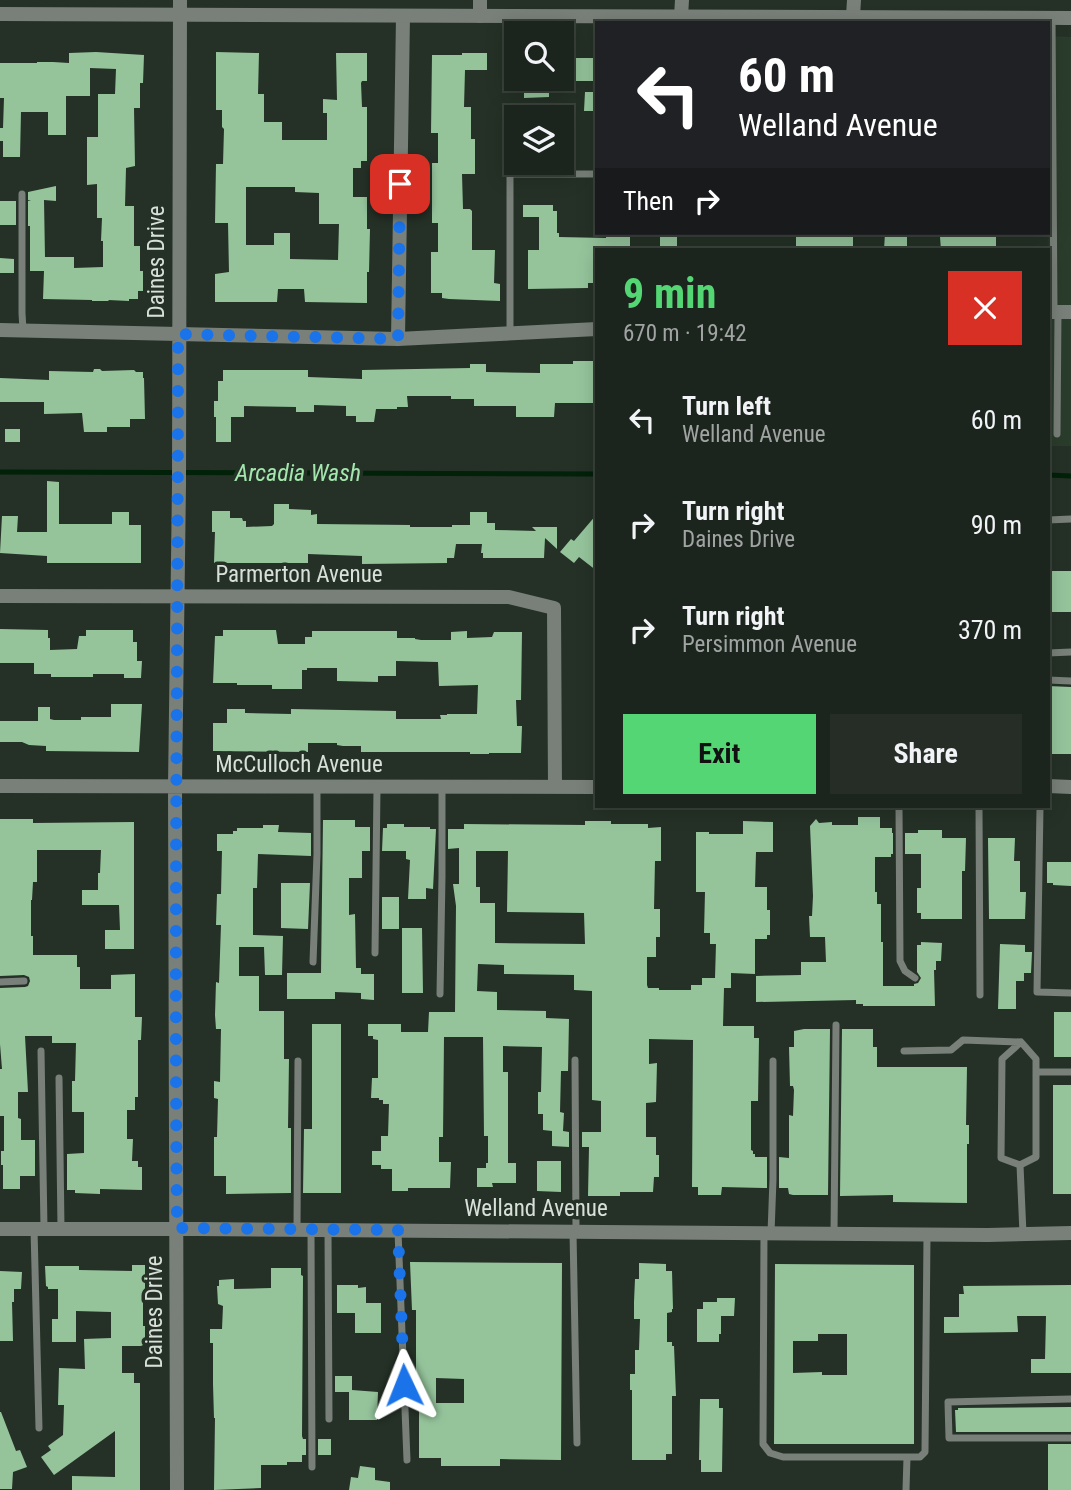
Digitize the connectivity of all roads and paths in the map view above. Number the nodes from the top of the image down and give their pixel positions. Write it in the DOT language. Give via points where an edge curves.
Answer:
graph roads {
  1 [pos="180,0"];
  2 [pos="480,0"];
  3 [pos="682,0"];
  4 [pos="854,0"];
  5 [pos="0,14"];
  6 [pos="181,15"];
  7 [pos="403,16"];
  8 [pos="480,16"];
  9 [pos="853,16"];
  10 [pos="681,17"];
  11 [pos="1052,18"];
  12 [pos="1071,18"];
  13 [pos="595,174"];
  14 [pos="1051,179"];
  15 [pos="22,194"];
  16 [pos="1058,312"];
  17 [pos="595,329"];
  18 [pos="0,330"];
  19 [pos="23,331"];
  20 [pos="510,332"];
  21 [pos="178,334"];
  22 [pos="398,339"];
  23 [pos="1057,434"];
  24 [pos="1071,519"];
  25 [pos="1050,520"];
  26 [pos="0,596"];
  27 [pos="177,596"];
  28 [pos="1071,652"];
  29 [pos="1050,653"];
  30 [pos="1050,680"];
  31 [pos="1071,681"];
  32 [pos="0,786"];
  33 [pos="176,786"];
  34 [pos="1050,786"];
  35 [pos="317,787"];
  36 [pos="555,787"];
  37 [pos="595,787"];
  38 [pos="1071,787"];
  39 [pos="377,788"];
  40 [pos="442,788"];
  41 [pos="899,808"];
  42 [pos="979,808"];
  43 [pos="1040,808"];
  44 [pos="375,953"];
  45 [pos="313,962"];
  46 [pos="915,978"];
  47 [pos="24,981"];
  48 [pos="0,982"];
  49 [pos="1071,993"];
  50 [pos="440,994"];
  51 [pos="980,995"];
  52 [pos="836,1025"];
  53 [pos="1021,1042"];
  54 [pos="41,1051"];
  55 [pos="904,1051"];
  56 [pos="575,1060"];
  57 [pos="298,1061"];
  58 [pos="773,1062"];
  59 [pos="1036,1072"];
  60 [pos="1071,1072"];
  61 [pos="59,1078"];
  62 [pos="1020,1164"];
  63 [pos="177,1228"];
  64 [pos="0,1229"];
  65 [pos="39,1229"];
  66 [pos="61,1229"];
  67 [pos="304,1229"];
  68 [pos="328,1230"];
  69 [pos="398,1230"];
  70 [pos="575,1231"];
  71 [pos="768,1233"];
  72 [pos="1071,1233"];
  73 [pos="834,1234"];
  74 [pos="927,1235"];
  75 [pos="1023,1235"];
  76 [pos="1071,1399"];
  77 [pos="329,1419"];
  78 [pos="39,1428"];
  79 [pos="1071,1438"];
  80 [pos="577,1443"];
  81 [pos="907,1457"];
  82 [pos="407,1460"];
  83 [pos="312,1467"];
  84 [pos="177,1490"];
  85 [pos="906,1490"];
  1 -- 6 [label="street, Daines Drive"];
  2 -- 8 [label="street"];
  3 -- 10 [label="street"];
  4 -- 9 [label="street"];
  5 -- 6 [label="street"];
  6 -- 7 [label="street"];
  6 -- 21 [label="street, Daines Drive"];
  7 -- 8 [label="street"];
  7 -- 22 [label="street"];
  8 -- 10 [label="street"];
  9 -- 10 [label="street"];
  9 -- 11 [label="street"];
  11 -- 12 [label="street"];
  11 -- 14 [label="lane"];
  13 -- 20 [label="lane" via="510,173"];
  14 -- 16 [label="lane"];
  15 -- 19 [label="lane"];
  16 -- 23 [label="lane"];
  17 -- 20 [label="street"];
  18 -- 19 [label="street"];
  19 -- 21 [label="street"];
  20 -- 22 [label="street"];
  21 -- 22 [label="street"];
  21 -- 27 [label="street, Daines Drive"];
  24 -- 25 [label="lane"];
  26 -- 27 [label="street, Parmerton Avenue"];
  27 -- 33 [label="street, Daines Drive"];
  27 -- 36 [label="street, Parmerton Avenue" via="509,597 554,608"];
  28 -- 29 [label="lane"];
  30 -- 31 [label="lane"];
  32 -- 33 [label="street, McCulloch Avenue"];
  33 -- 35 [label="street, McCulloch Avenue"];
  33 -- 63 [label="street, Daines Drive"];
  34 -- 38 [label="street"];
  35 -- 39 [label="street, McCulloch Avenue"];
  35 -- 45 [label="lane"];
  36 -- 37 [label="street, McCulloch Avenue"];
  36 -- 40 [label="street, McCulloch Avenue"];
  39 -- 40 [label="street, McCulloch Avenue"];
  39 -- 44 [label="lane"];
  40 -- 50 [label="lane"];
  41 -- 46 [label="lane" via="900,961"];
  42 -- 51 [label="lane"];
  43 -- 49 [label="lane" via="1037,992"];
  47 -- 48 [label="lane"];
  52 -- 73 [label="lane"];
  53 -- 55 [label="lane" via="963,1040 951,1050"];
  53 -- 59 [label="lane" via="1036,1059"];
  53 -- 62 [label="lane" via="1002,1059 1001,1157"];
  54 -- 65 [label="lane"];
  56 -- 70 [label="lane"];
  57 -- 67 [label="lane"];
  58 -- 71 [label="lane"];
  59 -- 60 [label="lane"];
  59 -- 62 [label="lane" via="1036,1157"];
  61 -- 66 [label="lane"];
  62 -- 75 [label="lane"];
  63 -- 66 [label="street, Welland Avenue"];
  63 -- 67 [label="street, Welland Avenue"];
  63 -- 84 [label="street, Daines Drive"];
  64 -- 65 [label="street, Welland Avenue"];
  65 -- 66 [label="street, Welland Avenue"];
  65 -- 78 [label="lane"];
  67 -- 68 [label="street, Welland Avenue"];
  67 -- 83 [label="lane"];
  68 -- 69 [label="street, Welland Avenue"];
  68 -- 77 [label="lane"];
  69 -- 70 [label="street, Welland Avenue"];
  69 -- 82 [label="lane"];
  70 -- 71 [label="street, Welland Avenue"];
  70 -- 80 [label="lane"];
  71 -- 73 [label="street, Welland Avenue"];
  71 -- 81 [label="lane" via="763,1444 770,1453 783,1457"];
  72 -- 75 [label="street, Welland Avenue"];
  73 -- 74 [label="street, Welland Avenue"];
  74 -- 75 [label="street, Welland Avenue"];
  74 -- 81 [label="lane" via="925,1452"];
  76 -- 79 [label="lane" via="948,1402 949,1438"];
  81 -- 85 [label="lane"];
}
